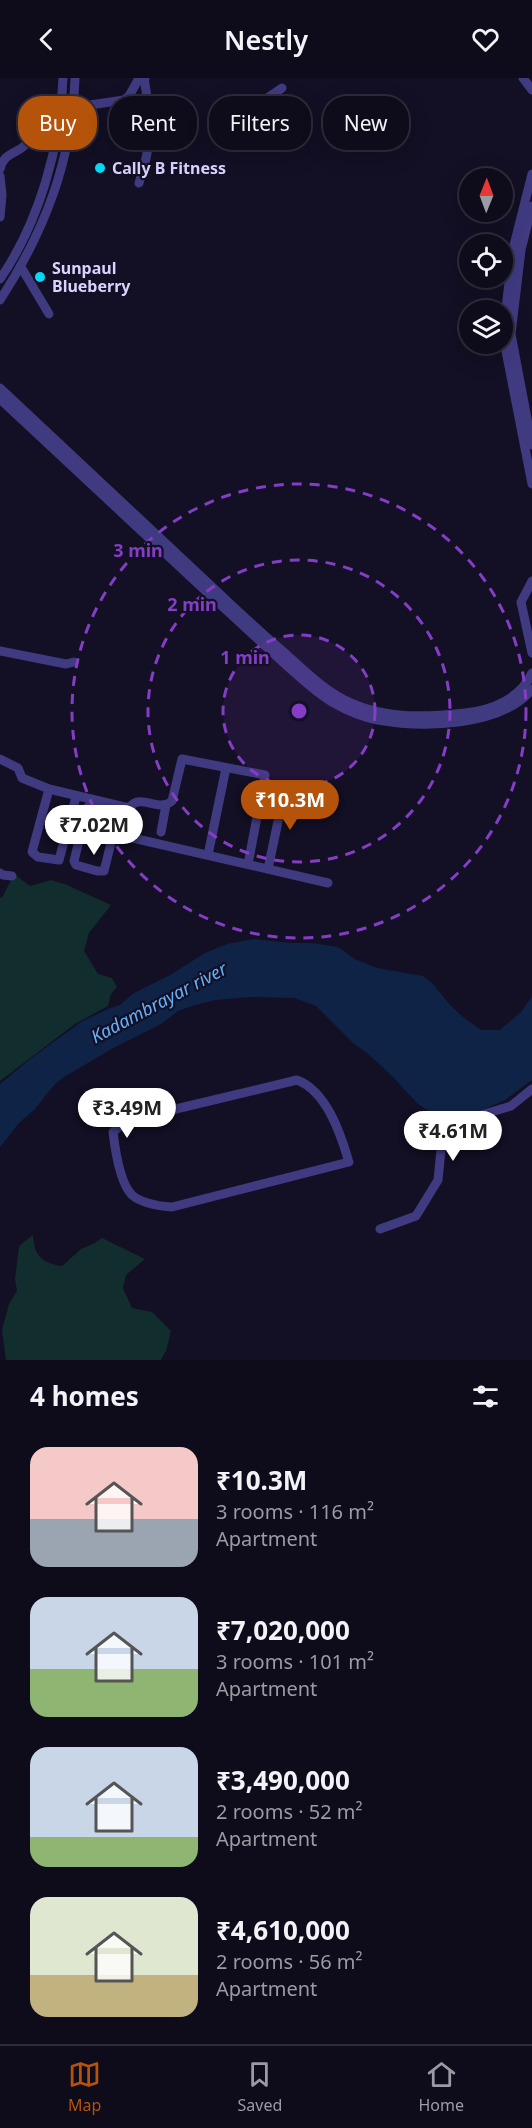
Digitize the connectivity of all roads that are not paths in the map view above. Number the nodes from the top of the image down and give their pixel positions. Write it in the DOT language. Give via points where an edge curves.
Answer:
graph roads {
  1 [pos="63,78"];
  2 [pos="75,78"];
  3 [pos="145,78"];
  4 [pos="275,78"];
  5 [pos="523,78"];
  6 [pos="532,90"];
  7 [pos="63,96"];
  8 [pos="74,96"];
  9 [pos="274,96"];
  10 [pos="97,104"];
  11 [pos="19,150"];
  12 [pos="54,150"];
  13 [pos="65,150"];
  14 [pos="0,169"];
  15 [pos="532,174"];
  16 [pos="0,176"];
  17 [pos="140,183"];
  18 [pos="532,206"];
  19 [pos="0,217"];
  20 [pos="21,267"];
  21 [pos="0,279"];
  22 [pos="0,300"];
  23 [pos="49,314"];
  24 [pos="0,388"];
  25 [pos="0,399"];
  26 [pos="532,446"];
  27 [pos="532,484"];
  28 [pos="532,581"];
  29 [pos="0,651"];
  30 [pos="532,653"];
  31 [pos="74,662"];
  32 [pos="532,673"];
  33 [pos="532,688"];
  34 [pos="0,759"];
  35 [pos="226,768"];
  36 [pos="285,788"];
  37 [pos="49,789"];
  38 [pos="76,797"];
  39 [pos="166,805"];
  40 [pos="123,809"];
  41 [pos="160,832"];
  42 [pos="209,849"];
  43 [pos="249,859"];
  44 [pos="268,869"];
  45 [pos="0,873"];
  46 [pos="12,876"];
  47 [pos="328,883"];
  48 [pos="532,1089"];
  49 [pos="349,1160"];
  50 [pos="380,1229"];
  1 -- 7 [label="street"];
  2 -- 8 [label="street"];
  3 -- 10 [label="street" via="138,80 123,100"];
  3 -- 17 [label="street" via="151,140"];
  4 -- 9 [label="street" via="283,91"];
  5 -- 6 [label="street"];
  11 -- 14 [label="street" via="8,155"];
  12 -- 21 [label="street" via="37,206 15,257"];
  13 -- 20 [label="street" via="38,234"];
  15 -- 27 [label="street" via="513,249 504,334"];
  16 -- 19 [label="street"];
  18 -- 26 [label="street" via="521,250 511,334"];
  20 -- 22 [label="street"];
  20 -- 23 [label="street"];
  24 -- 32 [label="street" via="261,632 317,682 344,700 394,714 466,713 507,700 522,689"];
  25 -- 33 [label="street" via="248,631 313,688 341,706 379,720 452,722 501,711"];
  28 -- 30 [label="street" via="522,602"];
  29 -- 31 [label="street" via="66,664"];
  34 -- 37 [label="street" via="18,768 22,778"];
  35 -- 39 [label="street" via="182,759 172,801"];
  35 -- 42 [label="street"];
  35 -- 43 [label="street" via="265,775"];
  36 -- 44 [label="street"];
  37 -- 38 [label="street"];
  37 -- 38 [label="street" via="32,852 38,857 59,860"];
  38 -- 40 [label="street"];
  39 -- 40 [label="street" via="140,801"];
  39 -- 41 [label="street"];
  40 -- 40 [label="street" via="104,871 76,865 87,808 90,805"];
  40 -- 44 [label="street" via="124,837"];
  44 -- 47 [label="street"];
  45 -- 46 [label="street"];
  48 -- 50 [label="street" via="511,1106 468,1119 442,1140 438,1180 416,1216"];
  49 -- 49 [label="street" via="172,1206 153,1205 133,1195 126,1186 112,1132 119,1126 180,1108 297,1080 308,1084 317,1094 339,1128"];
}
